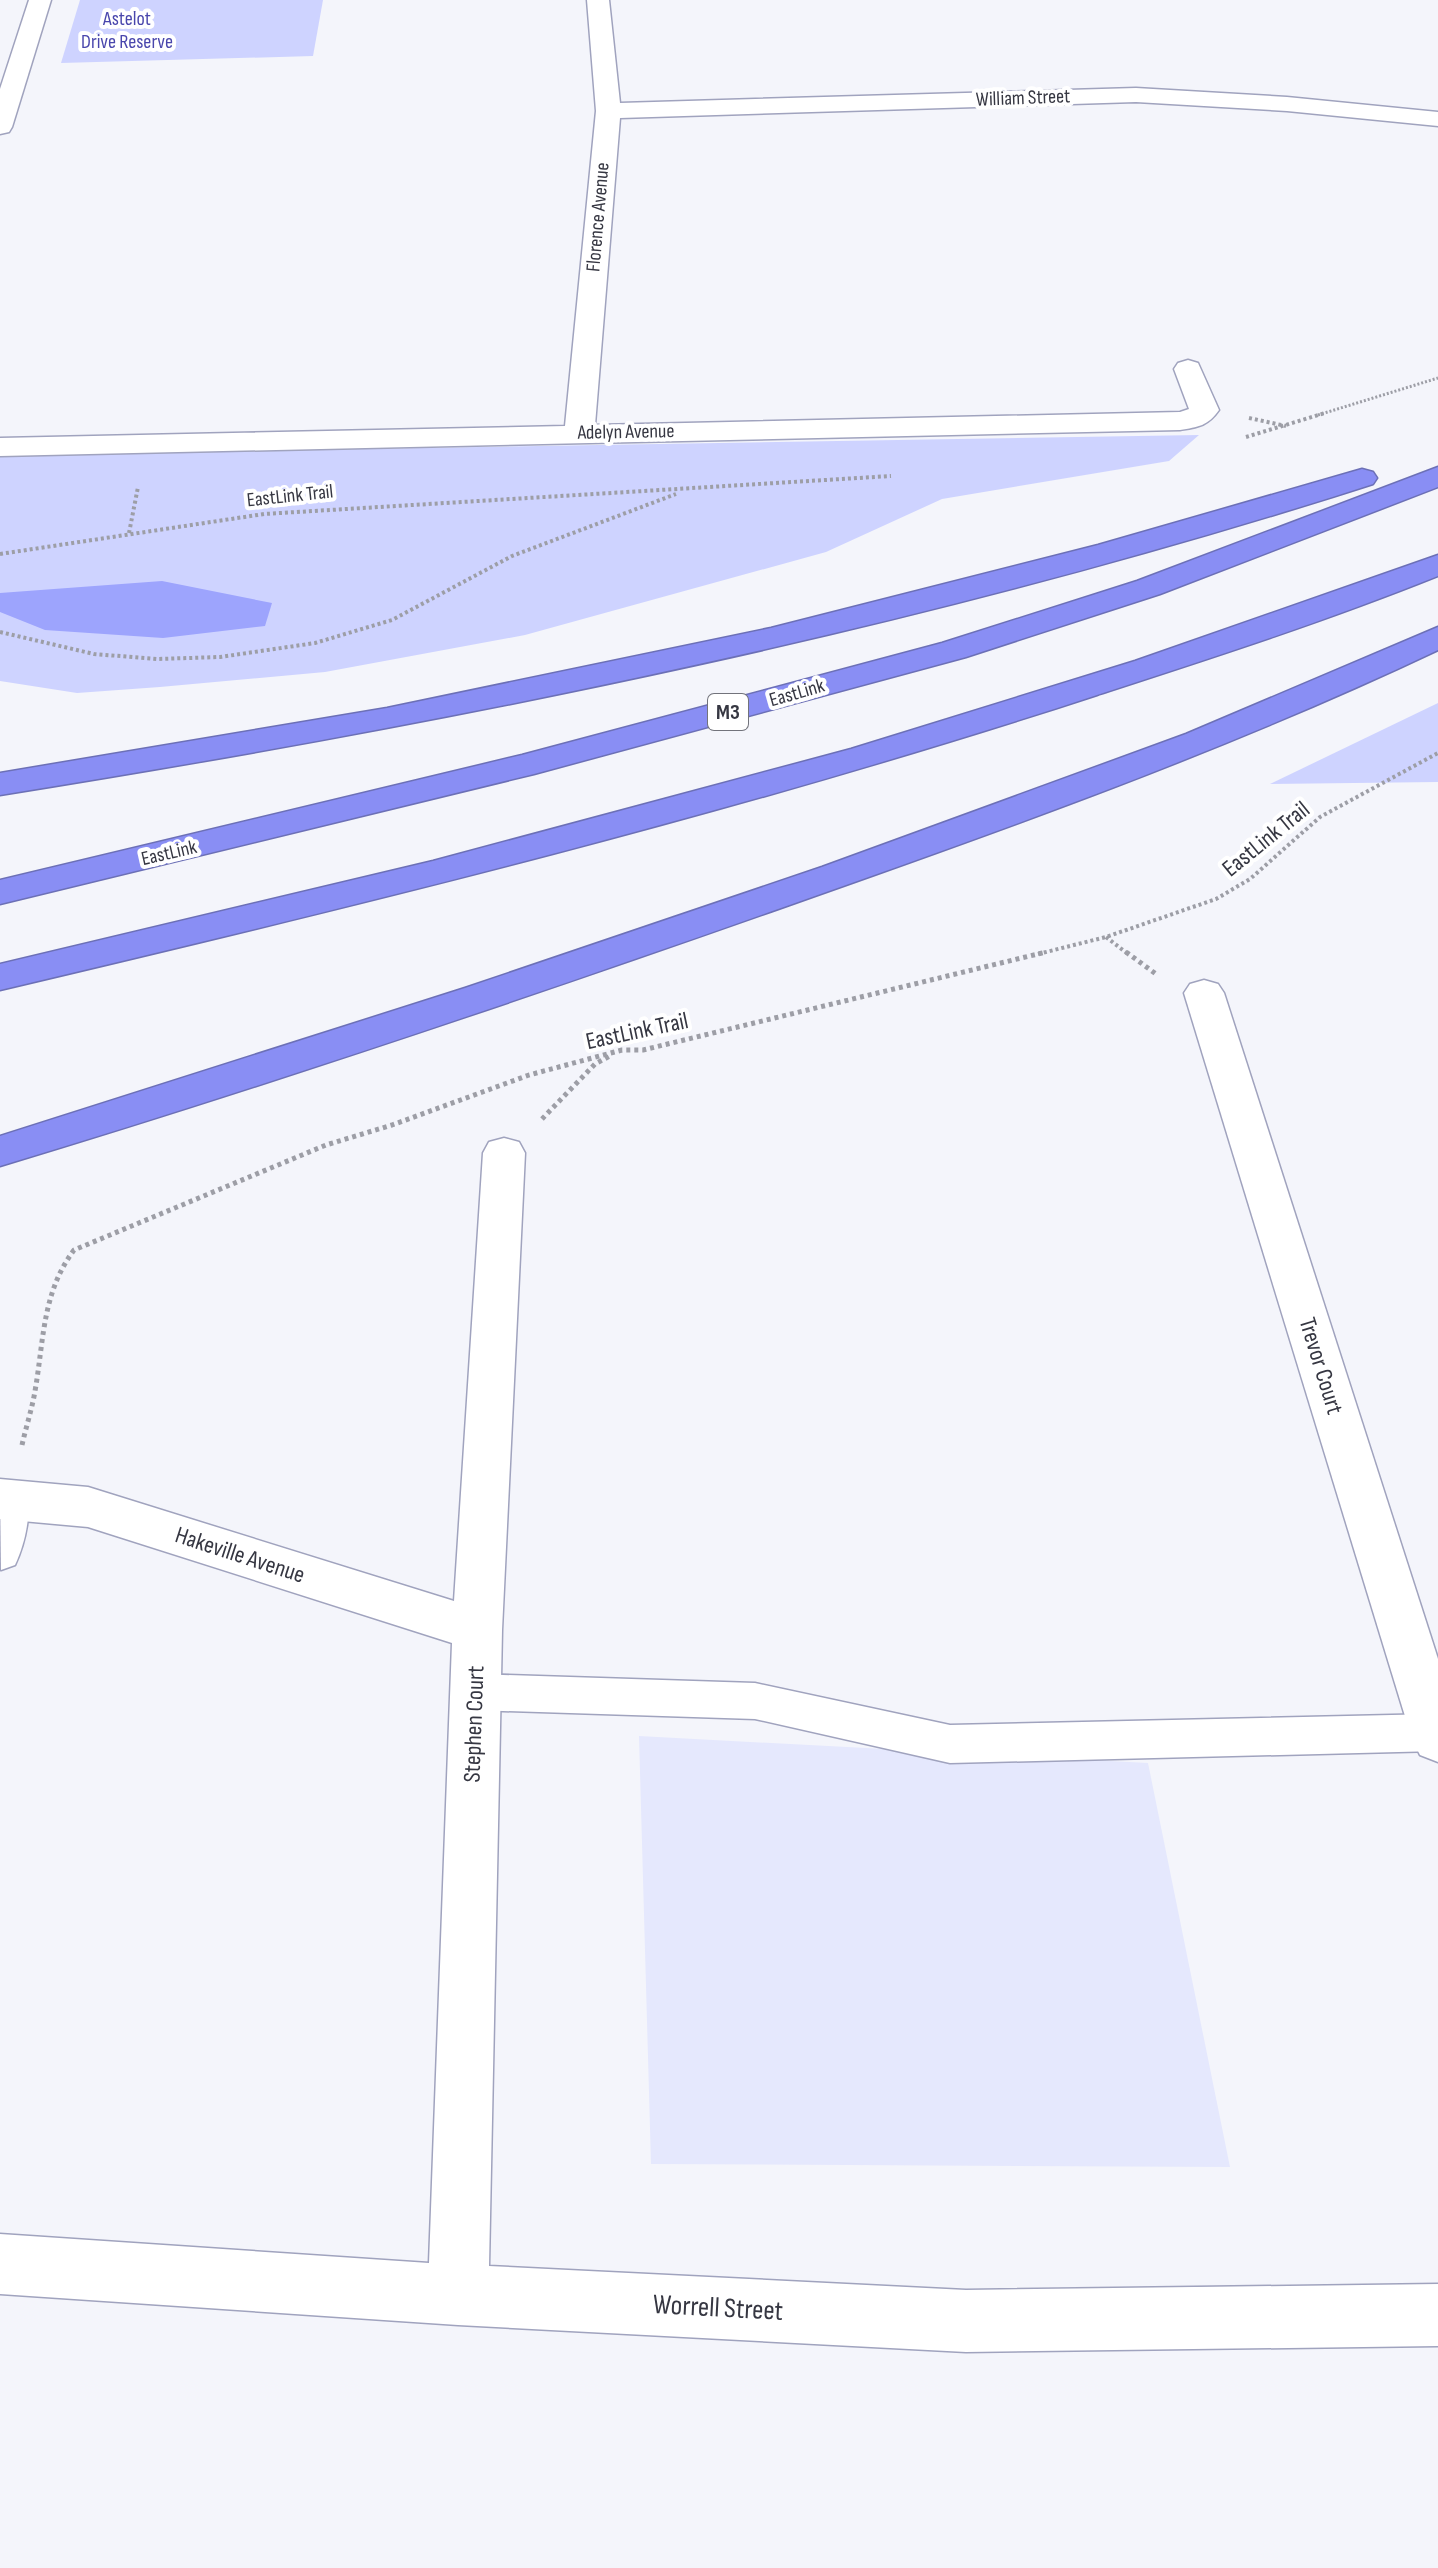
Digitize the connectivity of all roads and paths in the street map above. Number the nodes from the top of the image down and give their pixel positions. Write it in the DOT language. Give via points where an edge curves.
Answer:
graph roads {
  1 [pos="40,0"];
  2 [pos="598,0"];
  3 [pos="9,61"];
  4 [pos="608,111"];
  5 [pos="1436,123"];
  6 [pos="0,127"];
  7 [pos="1188,369"];
  8 [pos="1438,378"];
  9 [pos="579,433"];
  10 [pos="1244,437"];
  11 [pos="0,447"];
  12 [pos="1438,453"];
  13 [pos="891,476"];
  14 [pos="1438,476"];
  15 [pos="683,491"];
  16 [pos="0,554"];
  17 [pos="1438,565"];
  18 [pos="0,632"];
  19 [pos="1438,637"];
  20 [pos="1438,753"];
  21 [pos="0,784"];
  22 [pos="0,892"];
  23 [pos="0,977"];
  24 [pos="1204,993"];
  25 [pos="622,1050"];
  26 [pos="0,1151"];
  27 [pos="504,1153"];
  28 [pos="5,1498"];
  29 [pos="1,1553"];
  30 [pos="477,1630"];
  31 [pos="475,1692"];
  32 [pos="1437,1736"];
  33 [pos="0,2264"];
  34 [pos="458,2295"];
  35 [pos="1438,2315"];
  1 -- 3 [label="street"];
  2 -- 4 [label="street, Florence Avenue"];
  3 -- 6 [label="street"];
  4 -- 5 [label="street, William Street" via="1136,95 1287,104"];
  4 -- 9 [label="street, Florence Avenue"];
  7 -- 9 [label="street, Adelyn Avenue" via="1204,410 1197,418 1180,421"];
  8 -- 10 [label="path"];
  9 -- 11 [label="street, Adelyn Avenue"];
  12 -- 21 [label="highway" via="1166,537 746,645 316,732"];
  13 -- 15 [label="path, EastLink Trail"];
  14 -- 22 [label="highway, EastLink / M3" via="1119,598 918,659 574,753"];
  15 -- 16 [label="path, EastLink Trail" via="264,514"];
  15 -- 18 [label="path" via="526,549 417,610 304,645 223,657 123,658"];
  17 -- 23 [label="highway" via="1011,714 785,781"];
  19 -- 26 [label="highway" via="1155,757 749,909"];
  20 -- 25 [label="path, EastLink Trail" via="1320,817 1250,879 1216,899 1106,937 643,1050"];
  24 -- 32 [label="street, Trevor Court"];
  25 -- 27 [label="path" via="595,1064"];
  25 -- 28 [label="path, EastLink Trail" via="529,1075 326,1145 74,1250 60,1266 47,1298 34,1392"];
  27 -- 30 [label="street, Stephen Court"];
  28 -- 29 [label="lane"];
  28 -- 30 [label="street, Hakeville Avenue" via="88,1507"];
  30 -- 31 [label="street, Stephen Court"];
  31 -- 32 [label="lane" via="755,1701 950,1744"];
  31 -- 34 [label="street, Stephen Court"];
  33 -- 34 [label="street, Worrell Street"];
  34 -- 35 [label="street, Worrell Street" via="966,2321"];
}
